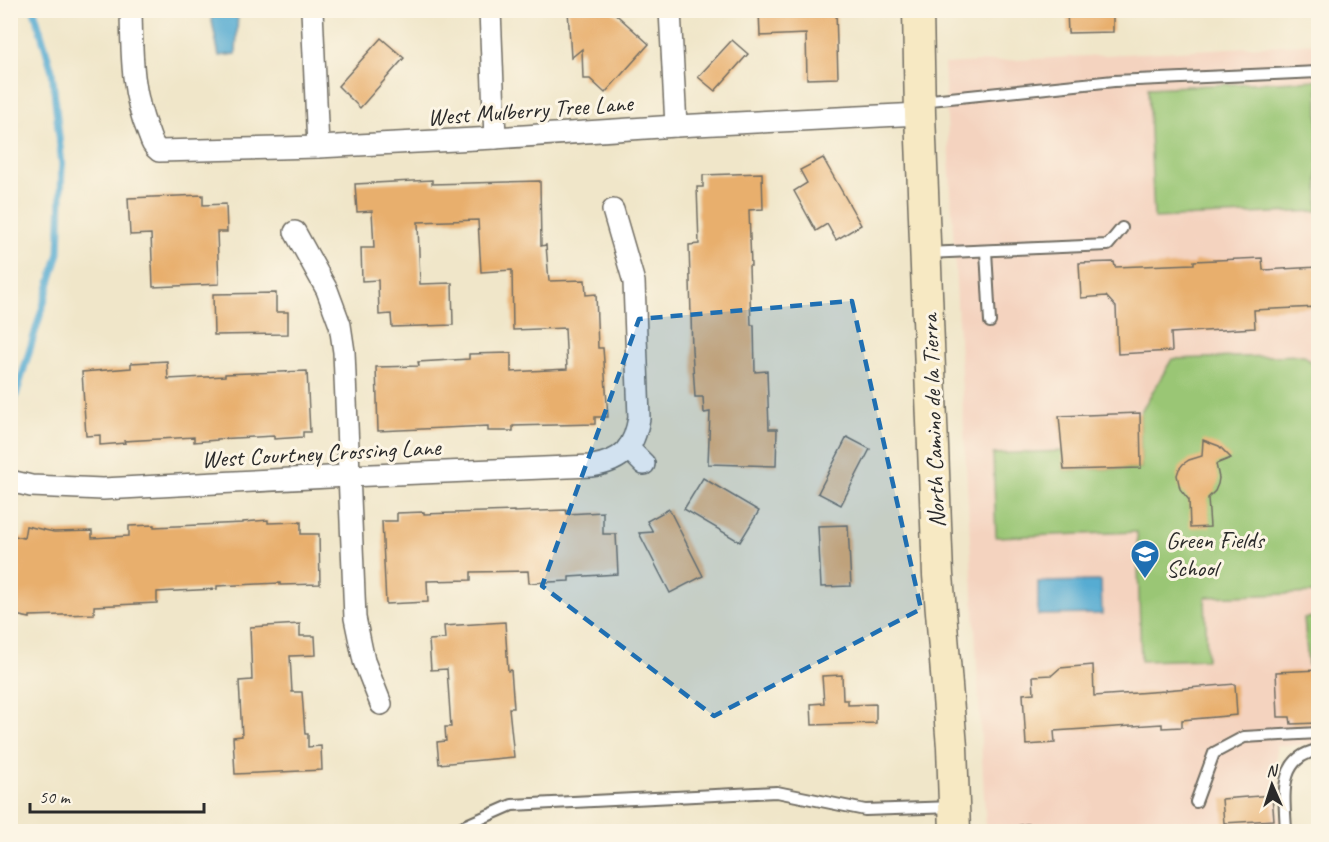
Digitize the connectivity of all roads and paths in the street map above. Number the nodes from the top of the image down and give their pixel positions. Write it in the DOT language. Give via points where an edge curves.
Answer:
graph roads {
  1 [pos="131,10"];
  2 [pos="312,10"];
  3 [pos="489,10"];
  4 [pos="670,10"];
  5 [pos="918,10"];
  6 [pos="1318,72"];
  7 [pos="921,108"];
  8 [pos="676,126"];
  9 [pos="495,138"];
  10 [pos="318,147"];
  11 [pos="613,210"];
  12 [pos="1122,228"];
  13 [pos="295,232"];
  14 [pos="986,251"];
  15 [pos="926,253"];
  16 [pos="990,322"];
  17 [pos="628,448"];
  18 [pos="644,464"];
  19 [pos="348,476"];
  20 [pos="10,482"];
  21 [pos="381,704"];
  22 [pos="1318,733"];
  23 [pos="1318,750"];
  24 [pos="1196,802"];
  25 [pos="954,819"];
  26 [pos="434,831"];
  27 [pos="1286,831"];
  1 -- 10 [label="street, West Mulberry Tree Lane" via="134,82 140,113 153,146 159,151"];
  2 -- 10 [label="street"];
  3 -- 9 [label="street"];
  4 -- 8 [label="street"];
  5 -- 7 [label="street, North Camino de la Tierra"];
  6 -- 7 [label="lane" via="1114,81"];
  7 -- 8 [label="street, West Mulberry Tree Lane"];
  7 -- 15 [label="street, North Camino de la Tierra"];
  8 -- 9 [label="street, West Mulberry Tree Lane"];
  9 -- 10 [label="street, West Mulberry Tree Lane"];
  11 -- 17 [label="street" via="634,282 639,418"];
  12 -- 14 [label="lane" via="1108,245"];
  13 -- 19 [label="street" via="327,290 340,325"];
  14 -- 15 [label="lane"];
  14 -- 16 [label="lane"];
  15 -- 25 [label="street, North Camino de la Tierra" via="938,575"];
  17 -- 18 [label="street"];
  17 -- 19 [label="street, West Courtney Crossing Lane" via="620,457 592,466"];
  19 -- 20 [label="street, West Courtney Crossing Lane" via="103,489"];
  19 -- 21 [label="street" via="355,618 364,661"];
  22 -- 24 [label="lane" via="1244,736 1214,753"];
  23 -- 27 [label="lane" via="1307,752 1291,765 1284,785"];
  25 -- 26 [label="lane" via="865,810 777,792 512,805 455,830"];
}
